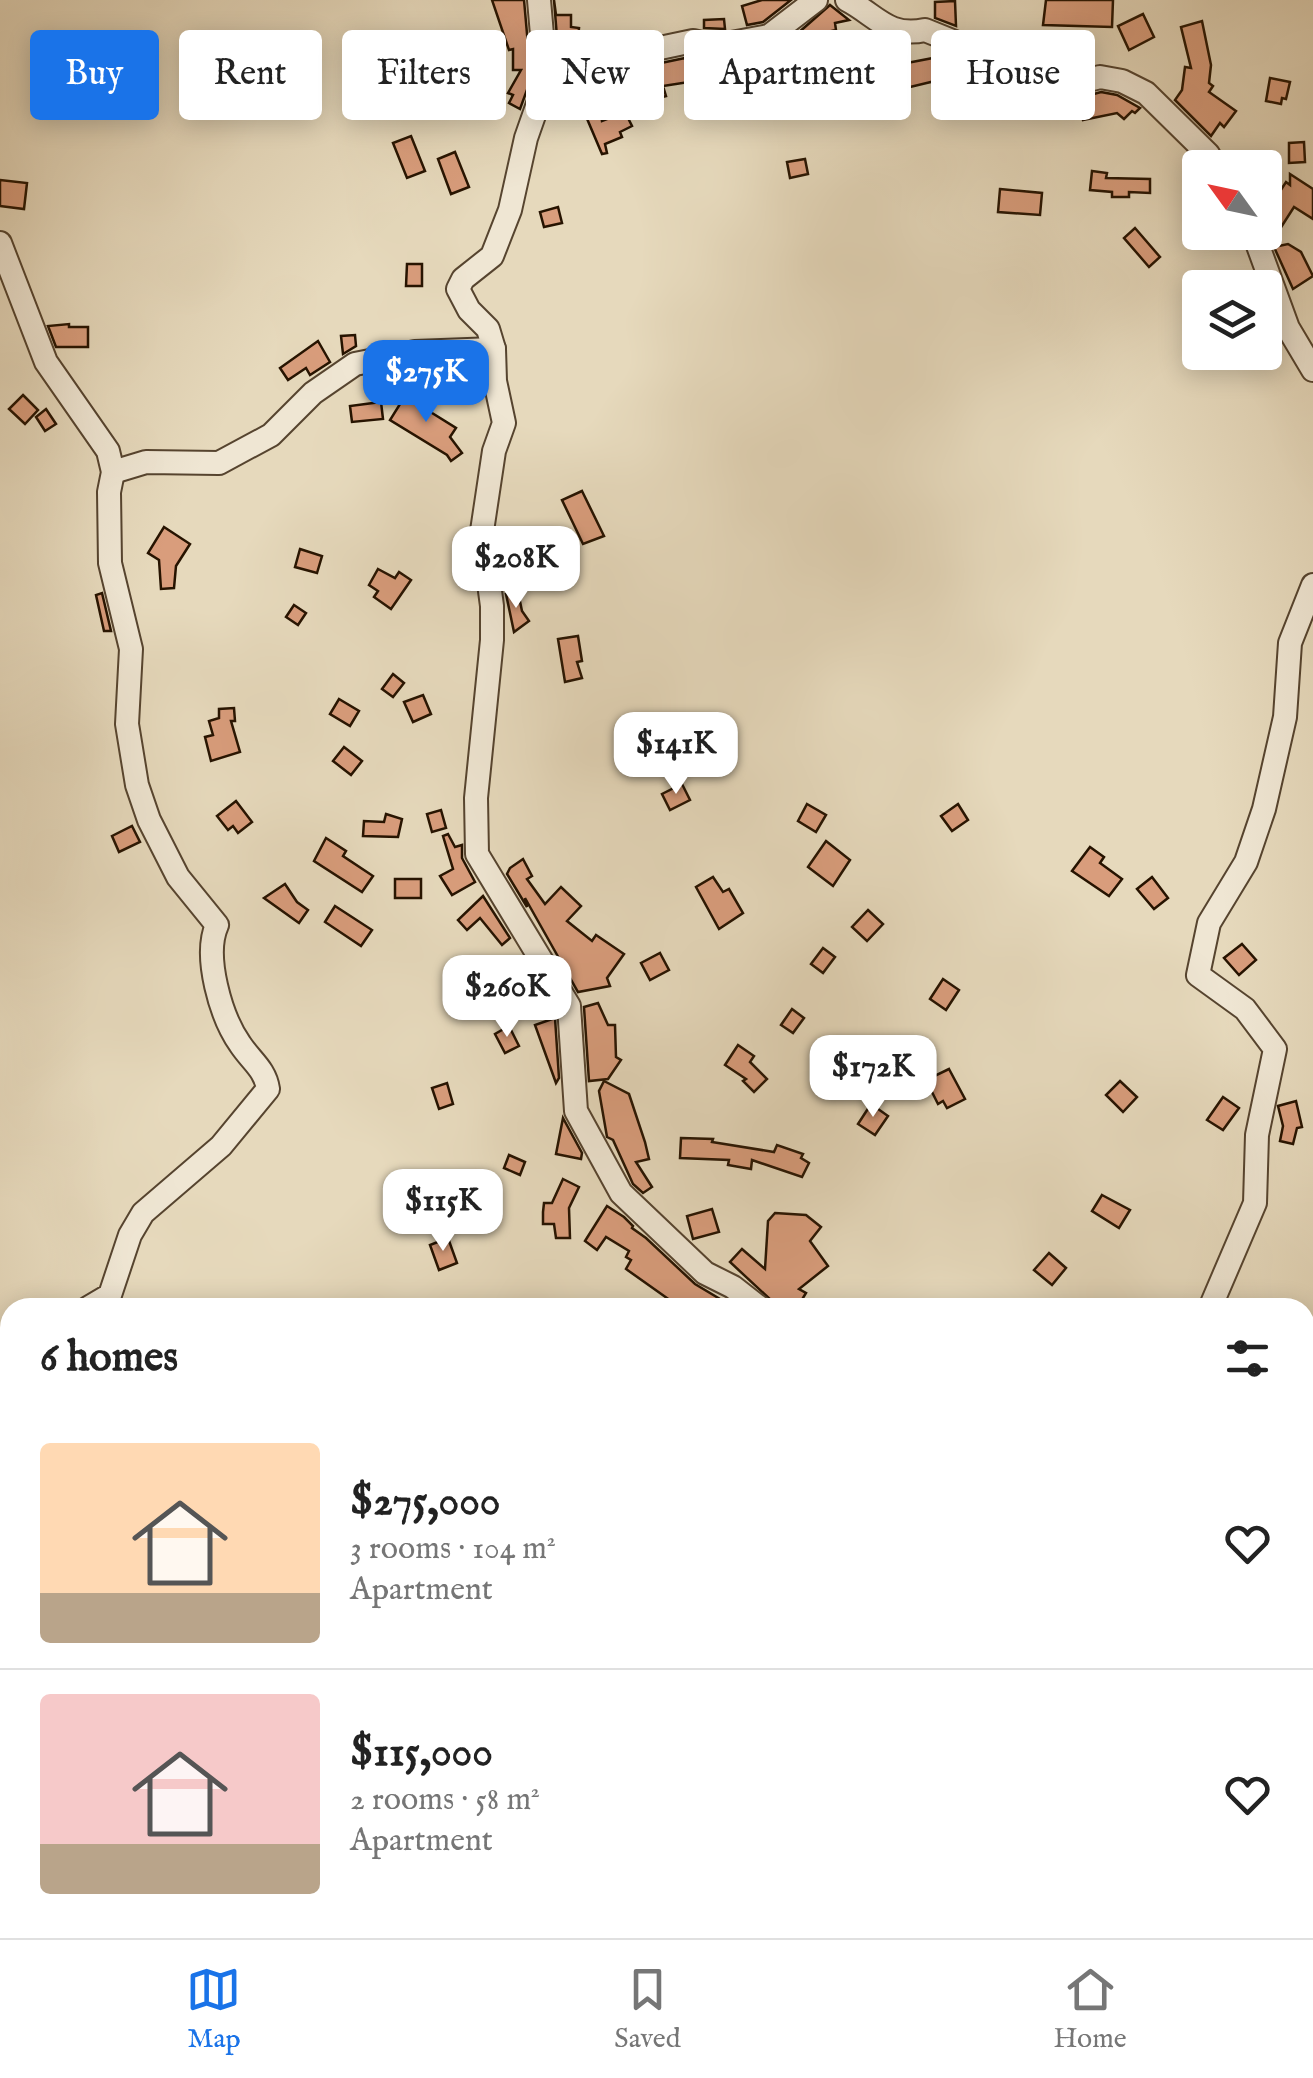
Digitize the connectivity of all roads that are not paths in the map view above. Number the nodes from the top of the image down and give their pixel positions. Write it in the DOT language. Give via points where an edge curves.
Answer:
graph roads {
  1 [pos="538,0"];
  2 [pos="816,0"];
  3 [pos="847,0"];
  4 [pos="541,30"];
  5 [pos="664,47"];
  6 [pos="534,120"];
  7 [pos="1204,150"];
  8 [pos="0,243"];
  9 [pos="1260,250"];
  10 [pos="494,349"];
  11 [pos="1313,370"];
  12 [pos="113,472"];
  13 [pos="1313,585"];
  14 [pos="106,1298"];
  15 [pos="747,1298"];
  16 [pos="1214,1298"];
  1 -- 4 [label="street"];
  2 -- 5 [label="street" via="768,36"];
  3 -- 7 [label="street" via="905,34 925,30 1050,80 1122,82 1146,93"];
  6 -- 10 [label="street" via="497,248 458,289 488,329"];
  8 -- 12 [label="street" via="46,362 108,451"];
  9 -- 11 [label="street" via="1288,328"];
  10 -- 12 [label="street" via="415,352 355,364 313,392 272,435 218,462 146,462"];
  10 -- 15 [label="street" via="504,424 482,532 492,640 477,854 569,1006 576,1111 622,1193 705,1273"];
  12 -- 14 [label="street" via="110,562 131,649 127,724 137,784 178,878 218,925 212,955 226,1023 266,1075 268,1089 220,1146 143,1213"];
  13 -- 16 [label="street" via="1290,643 1285,717 1264,809 1246,862 1209,923 1198,975 1245,1009 1275,1048 1258,1135 1256,1203"];
}
